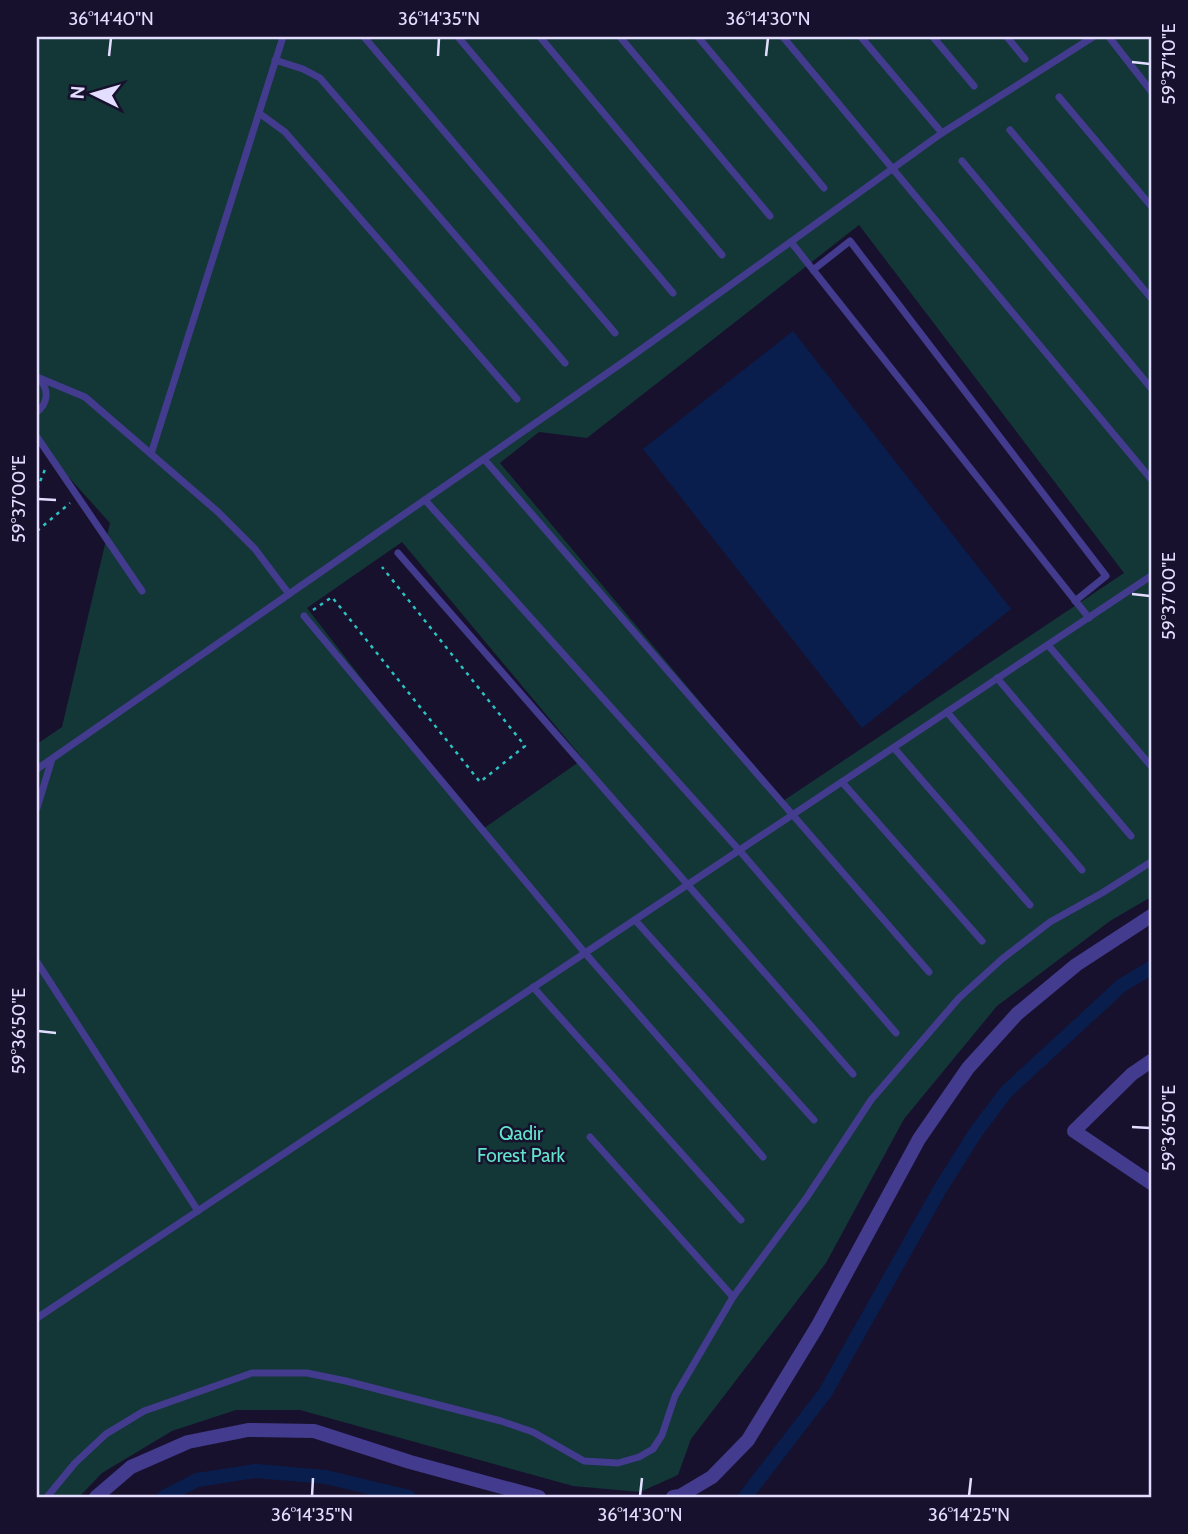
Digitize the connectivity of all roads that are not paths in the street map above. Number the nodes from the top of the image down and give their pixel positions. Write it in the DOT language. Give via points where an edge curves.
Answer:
graph roads {
  1 [pos="283,37"];
  2 [pos="364,37"];
  3 [pos="458,37"];
  4 [pos="540,37"];
  5 [pos="620,37"];
  6 [pos="698,37"];
  7 [pos="783,37"];
  8 [pos="861,37"];
  9 [pos="933,37"];
  10 [pos="1007,37"];
  11 [pos="1093,37"];
  12 [pos="1109,37"];
  13 [pos="1025,59"];
  14 [pos="275,60"];
  15 [pos="974,86"];
  16 [pos="1151,91"];
  17 [pos="1059,97"];
  18 [pos="258,114"];
  19 [pos="1010,130"];
  20 [pos="942,134"];
  21 [pos="962,161"];
  22 [pos="892,169"];
  23 [pos="824,188"];
  24 [pos="1151,206"];
  25 [pos="770,216"];
  26 [pos="791,242"];
  27 [pos="722,255"];
  28 [pos="813,270"];
  29 [pos="673,293"];
  30 [pos="1151,298"];
  31 [pos="615,333"];
  32 [pos="565,363"];
  33 [pos="37,377"];
  34 [pos="1151,388"];
  35 [pos="517,400"];
  36 [pos="37,412"];
  37 [pos="37,437"];
  38 [pos="151,454"];
  39 [pos="484,459"];
  40 [pos="1151,479"];
  41 [pos="425,499"];
  42 [pos="398,553"];
  43 [pos="1151,576"];
  44 [pos="142,590"];
  45 [pos="289,594"];
  46 [pos="1075,601"];
  47 [pos="304,616"];
  48 [pos="1089,618"];
  49 [pos="1048,645"];
  50 [pos="997,678"];
  51 [pos="947,712"];
  52 [pos="894,748"];
  53 [pos="53,757"];
  54 [pos="1151,766"];
  55 [pos="37,769"];
  56 [pos="842,782"];
  57 [pos="37,808"];
  58 [pos="793,815"];
  59 [pos="1131,836"];
  60 [pos="739,850"];
  61 [pos="1151,862"];
  62 [pos="1082,870"];
  63 [pos="687,885"];
  64 [pos="1030,905"];
  65 [pos="1151,916"];
  66 [pos="635,920"];
  67 [pos="982,941"];
  68 [pos="585,953"];
  69 [pos="37,962"];
  70 [pos="929,972"];
  71 [pos="533,987"];
  72 [pos="896,1033"];
  73 [pos="1151,1061"];
  74 [pos="853,1074"];
  75 [pos="814,1120"];
  76 [pos="590,1137"];
  77 [pos="763,1157"];
  78 [pos="1151,1183"];
  79 [pos="198,1211"];
  80 [pos="741,1220"];
  81 [pos="733,1297"];
  82 [pos="37,1318"];
  83 [pos="47,1497"];
  84 [pos="96,1497"];
  85 [pos="539,1497"];
  86 [pos="673,1497"];
  1 -- 14 [label="lane"];
  2 -- 31 [label="lane"];
  3 -- 29 [label="lane"];
  4 -- 27 [label="lane"];
  5 -- 25 [label="lane"];
  6 -- 23 [label="lane"];
  7 -- 22 [label="lane"];
  8 -- 20 [label="lane"];
  9 -- 15 [label="lane"];
  10 -- 13 [label="lane"];
  11 -- 20 [label="lane"];
  12 -- 16 [label="lane"];
  14 -- 18 [label="lane"];
  14 -- 32 [label="lane" via="320,78"];
  17 -- 24 [label="lane"];
  18 -- 35 [label="lane" via="285,132"];
  18 -- 38 [label="lane"];
  19 -- 30 [label="lane"];
  20 -- 22 [label="lane"];
  21 -- 34 [label="lane"];
  22 -- 26 [label="lane"];
  22 -- 40 [label="lane"];
  26 -- 28 [label="lane"];
  26 -- 39 [label="lane"];
  28 -- 46 [label="lane"];
  28 -- 46 [label="lane" via="850,241 1106,576"];
  33 -- 36 [label="lane" via="47,393"];
  33 -- 38 [label="lane" via="85,397"];
  37 -- 44 [label="lane"];
  38 -- 45 [label="lane" via="218,512"];
  39 -- 41 [label="lane"];
  39 -- 58 [label="lane"];
  41 -- 45 [label="lane"];
  41 -- 60 [label="lane"];
  42 -- 63 [label="lane"];
  43 -- 48 [label="lane"];
  45 -- 53 [label="lane"];
  46 -- 48 [label="lane"];
  47 -- 68 [label="lane"];
  48 -- 49 [label="lane"];
  49 -- 50 [label="lane"];
  49 -- 54 [label="lane"];
  50 -- 51 [label="lane"];
  50 -- 59 [label="lane"];
  51 -- 52 [label="lane"];
  51 -- 62 [label="lane"];
  52 -- 56 [label="lane"];
  52 -- 64 [label="lane"];
  53 -- 55 [label="lane"];
  53 -- 57 [label="lane"];
  56 -- 58 [label="lane"];
  56 -- 67 [label="lane"];
  58 -- 60 [label="lane"];
  58 -- 70 [label="lane"];
  60 -- 63 [label="lane"];
  60 -- 72 [label="lane"];
  61 -- 81 [label="lane" via="1051,922 959,998 871,1100"];
  63 -- 66 [label="lane"];
  63 -- 74 [label="lane"];
  65 -- 86 [label="street" via="1017,1014 968,1068 919,1139 817,1328 748,1440 712,1477"];
  66 -- 68 [label="lane"];
  66 -- 75 [label="lane"];
  68 -- 71 [label="lane"];
  68 -- 77 [label="lane"];
  69 -- 79 [label="lane"];
  71 -- 79 [label="lane"];
  71 -- 80 [label="lane"];
  73 -- 78 [label="street" via="1074,1131"];
  76 -- 81 [label="lane"];
  79 -- 82 [label="lane"];
  81 -- 83 [label="lane" via="675,1396 659,1443 639,1457 618,1463 584,1461 533,1432 501,1421 307,1373 251,1373 144,1410 106,1434"];
  84 -- 85 [label="street" via="131,1468 165,1452 188,1442 248,1430 314,1431"];
}
